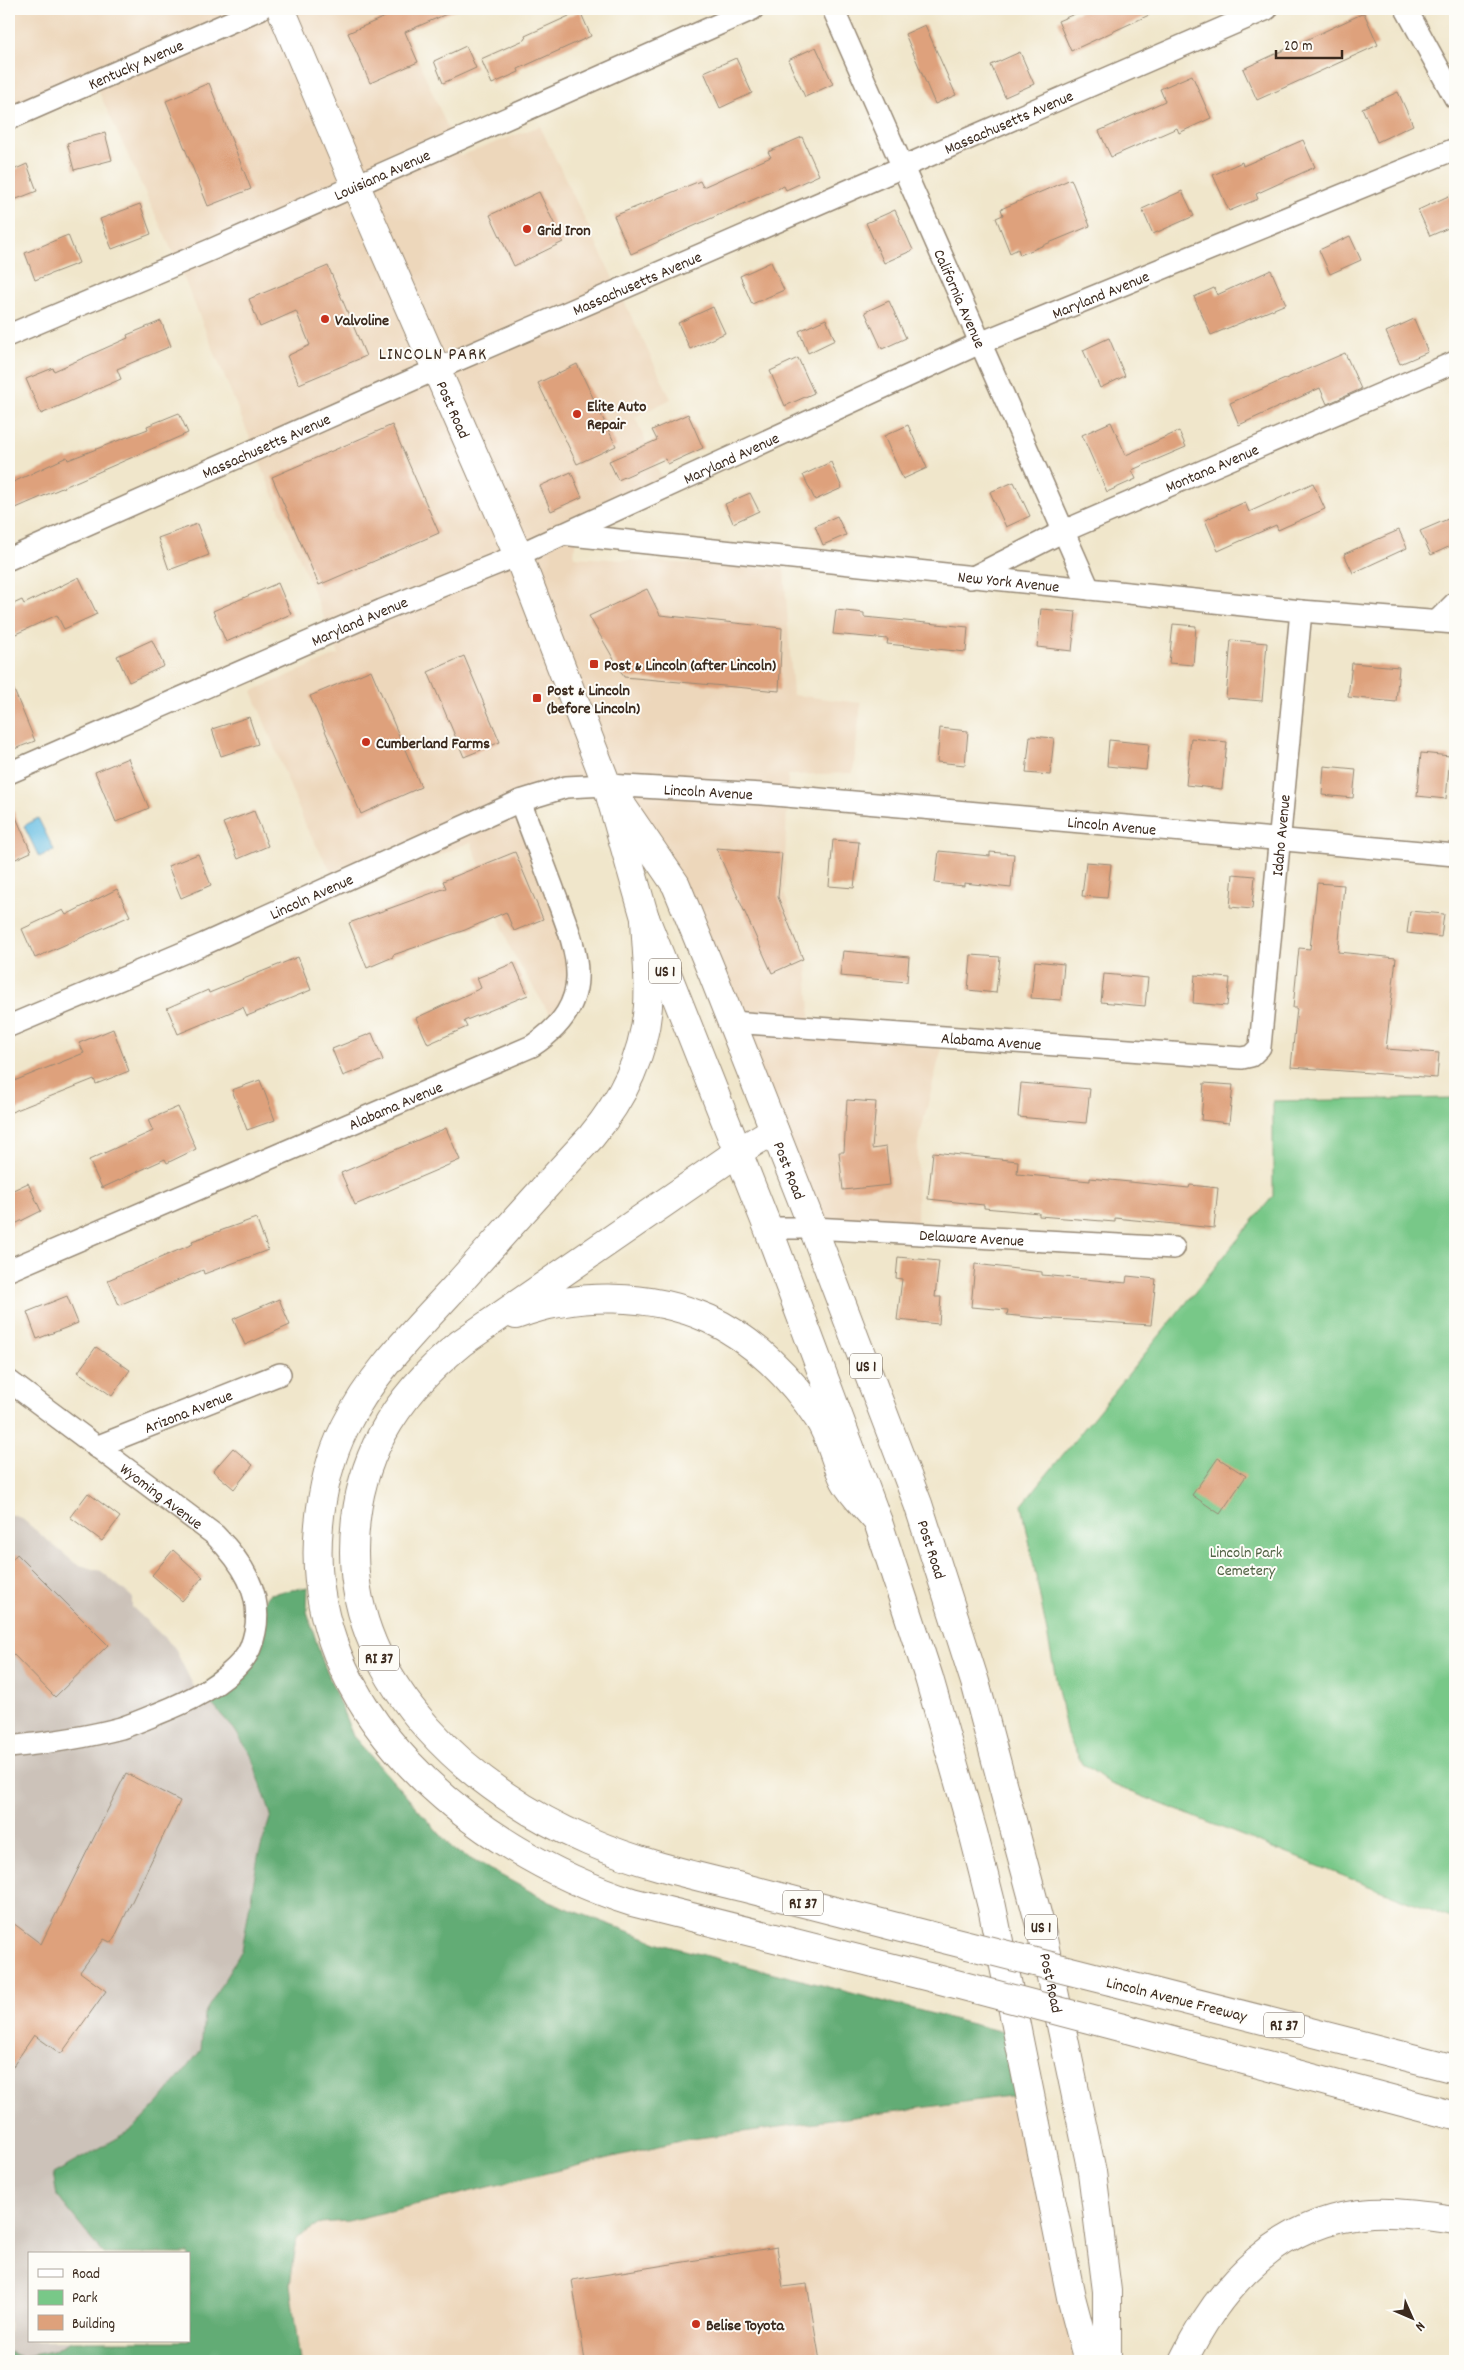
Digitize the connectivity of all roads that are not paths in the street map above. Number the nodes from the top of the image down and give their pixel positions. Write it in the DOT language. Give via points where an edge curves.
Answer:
graph roads {
  1 [pos="260,9"];
  2 [pos="281,9"];
  3 [pos="753,9"];
  4 [pos="833,9"];
  5 [pos="1267,9"];
  6 [pos="1406,9"];
  7 [pos="1455,98"];
  8 [pos="9,118"];
  9 [pos="1455,149"];
  10 [pos="903,168"];
  11 [pos="354,184"];
  12 [pos="9,335"];
  13 [pos="980,343"];
  14 [pos="1455,362"];
  15 [pos="437,369"];
  16 [pos="1064,531"];
  17 [pos="561,534"];
  18 [pos="518,555"];
  19 [pos="9,559"];
  20 [pos="970,578"];
  21 [pos="1089,588"];
  22 [pos="1455,603"];
  23 [pos="1301,611"];
  24 [pos="1446,622"];
  25 [pos="9,773"];
  26 [pos="607,785"];
  27 [pos="520,802"];
  28 [pos="1280,838"];
  29 [pos="1455,855"];
  30 [pos="645,918"];
  31 [pos="732,1022"];
  32 [pos="9,1026"];
  33 [pos="1251,1056"];
  34 [pos="774,1130"];
  35 [pos="738,1152"];
  36 [pos="768,1228"];
  37 [pos="813,1228"];
  38 [pos="1174,1248"];
  39 [pos="9,1270"];
  40 [pos="481,1331"];
  41 [pos="280,1374"];
  42 [pos="9,1381"];
  43 [pos="96,1447"];
  44 [pos="878,1522"];
  45 [pos="9,1747"];
  46 [pos="1455,2069"];
  47 [pos="1455,2116"];
  48 [pos="1455,2220"];
  49 [pos="1186,2357"];
  50 [pos="1088,2361"];
  51 [pos="1107,2361"];
  1 -- 8 [label="street, Kentucky Avenue"];
  2 -- 11 [label="main road, Post Road / US 1"];
  3 -- 11 [label="street, Louisiana Avenue"];
  4 -- 10 [label="street, California Avenue"];
  5 -- 10 [label="street, Massachusetts Avenue"];
  6 -- 7 [label="street"];
  9 -- 13 [label="street, Maryland Avenue"];
  10 -- 13 [label="street, California Avenue"];
  10 -- 15 [label="street, Massachusetts Avenue"];
  11 -- 12 [label="street, Louisiana Avenue" via="215,248"];
  11 -- 15 [label="main road, Post Road / US 1"];
  13 -- 16 [label="street, California Avenue"];
  13 -- 17 [label="street, Maryland Avenue"];
  14 -- 16 [label="street, Montana Avenue"];
  15 -- 18 [label="main road, Post Road / US 1"];
  15 -- 19 [label="street, Massachusetts Avenue"];
  16 -- 20 [label="street, Montana Avenue"];
  16 -- 21 [label="street, California Avenue"];
  17 -- 18 [label="street, Maryland Avenue"];
  17 -- 20 [label="street, New York Avenue"];
  18 -- 25 [label="street, Maryland Avenue" via="382,610"];
  18 -- 26 [label="main road, Post Road / US 1"];
  20 -- 21 [label="street, New York Avenue"];
  21 -- 23 [label="street, New York Avenue"];
  22 -- 24 [label="street"];
  23 -- 24 [label="street, New York Avenue"];
  23 -- 28 [label="street, Idaho Avenue"];
  26 -- 27 [label="street, Lincoln Avenue" via="566,787"];
  26 -- 28 [label="street, Lincoln Avenue" via="762,794"];
  26 -- 30 [label="main road, Post Road / US 1"];
  26 -- 31 [label="main road, Post Road / US 1" via="676,885"];
  27 -- 32 [label="street, Lincoln Avenue" via="222,936"];
  27 -- 39 [label="street, Alabama Avenue" via="573,938 578,966 576,988 569,1009 553,1032 523,1050"];
  28 -- 29 [label="street, Lincoln Avenue"];
  28 -- 33 [label="street, Idaho Avenue" via="1260,1046"];
  30 -- 35 [label="main road, Post Road / US 1"];
  30 -- 47 [label="main road, bridge" via="648,988 645,1028 633,1068 615,1105 591,1137 396,1352 365,1392 344,1428 332,1460 319,1520 318,1577 325,1617 352,1688 387,1738 442,1795 490,1833 577,1881 632,1902"];
  31 -- 33 [label="street, Alabama Avenue" via="1242,1058"];
  31 -- 34 [label="main road, Post Road / US 1"];
  34 -- 35 [label="main road"];
  34 -- 37 [label="main road, Post Road / US 1"];
  35 -- 36 [label="main road, Post Road / US 1"];
  35 -- 40 [label="main road"];
  36 -- 37 [label="street, Delaware Avenue"];
  36 -- 44 [label="main road, Post Road / US 1"];
  37 -- 38 [label="street, Delaware Avenue"];
  37 -- 51 [label="main road, Post Road / US 1" via="918,1504 975,1682 1040,1925 1092,2172 1107,2291"];
  40 -- 44 [label="main road" via="528,1311 580,1300 633,1300 686,1310 711,1320 754,1348 789,1381 819,1419 845,1481"];
  40 -- 46 [label="main road, Lincoln Avenue Freeway / RI 37, bridge" via="444,1357 411,1390 377,1444 360,1493 354,1560 365,1625 382,1664 404,1701 436,1737 499,1791 541,1818 581,1838 668,1869"];
  41 -- 43 [label="street, Arizona Avenue"];
  42 -- 43 [label="street, Wyoming Avenue"];
  43 -- 45 [label="street, Wyoming Avenue" via="228,1548 240,1564 256,1598 252,1646 244,1659 222,1680 175,1707 122,1728"];
  44 -- 50 [label="main road, Post Road / US 1" via="929,1678 992,1907 1071,2297"];
  48 -- 49 [label="main road" via="1371,2213 1333,2219 1296,2234 1260,2257 1230,2285 1216,2303"];
}
